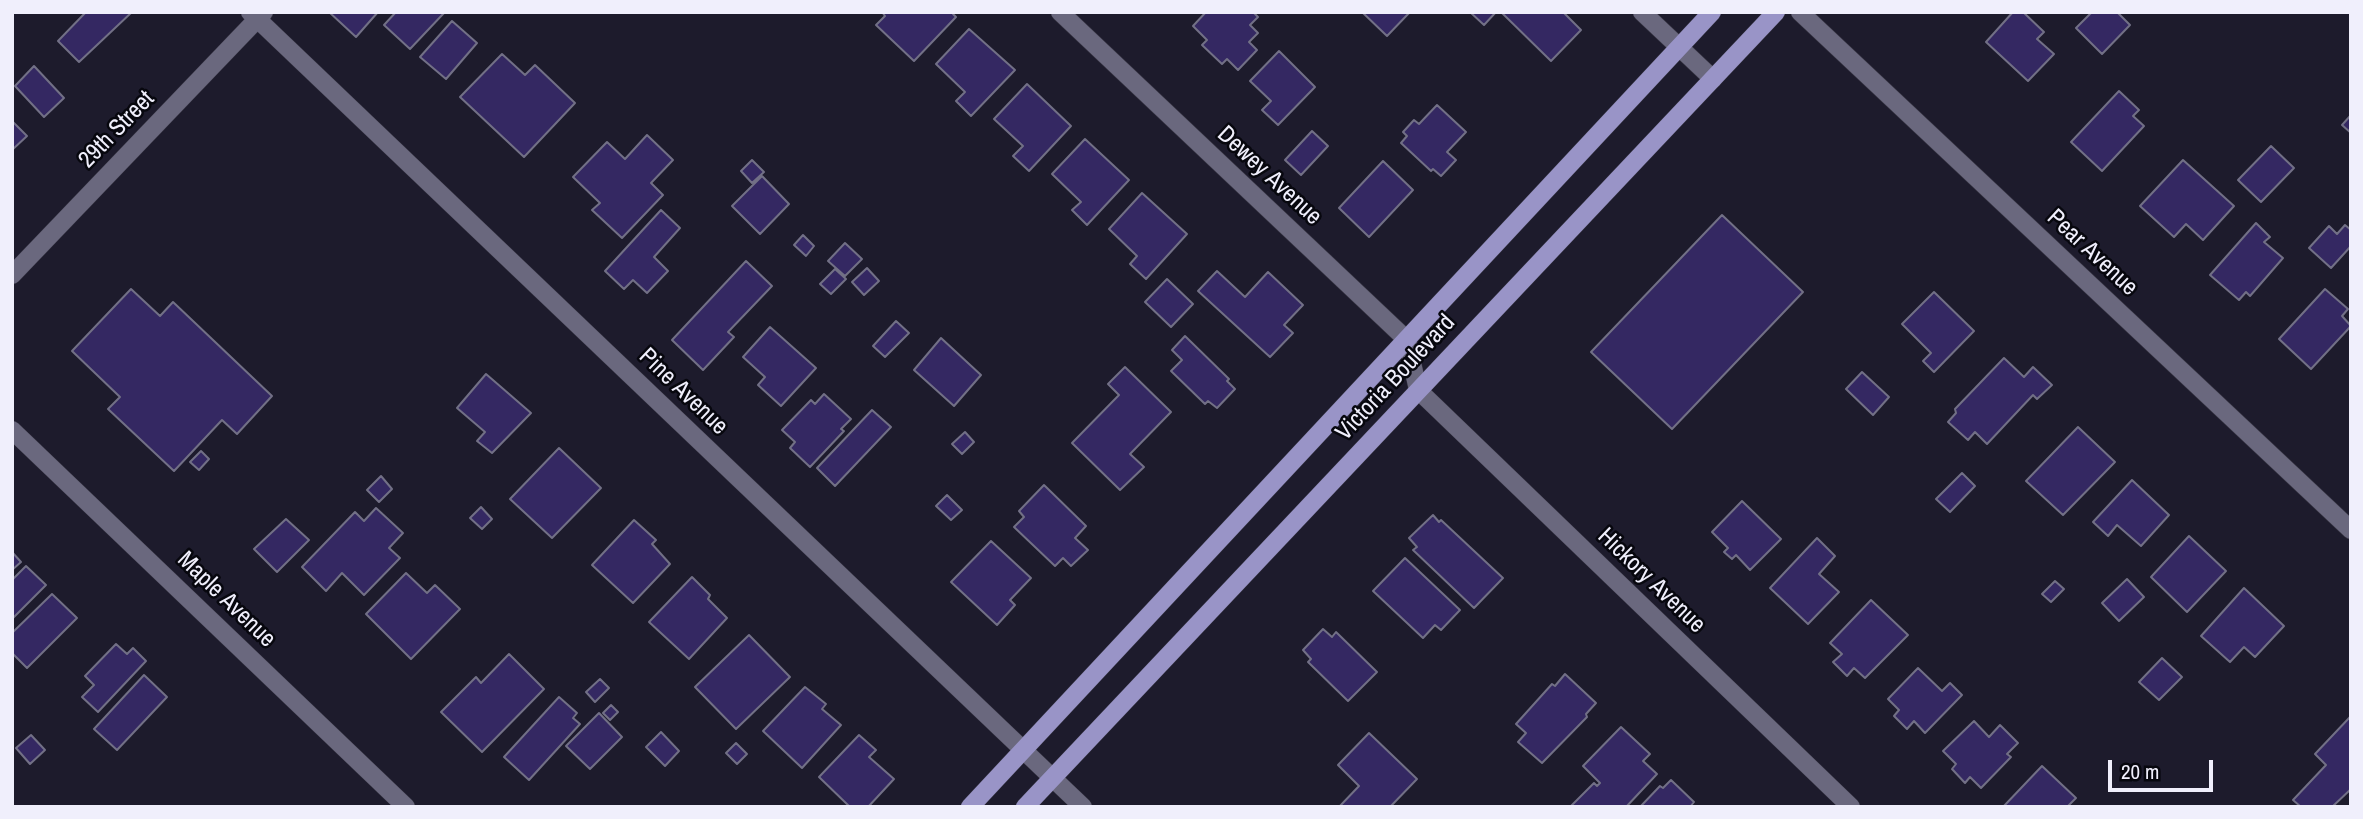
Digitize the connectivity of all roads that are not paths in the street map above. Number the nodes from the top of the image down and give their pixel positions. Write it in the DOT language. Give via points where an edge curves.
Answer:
graph roads {
  1 [pos="1060,12"];
  2 [pos="1642,12"];
  3 [pos="1712,12"];
  4 [pos="1776,12"];
  5 [pos="1800,12"];
  6 [pos="257,15"];
  7 [pos="1679,47"];
  8 [pos="1713,79"];
  9 [pos="12,275"];
  10 [pos="1406,340"];
  11 [pos="1418,390"];
  12 [pos="12,430"];
  13 [pos="2351,530"];
  14 [pos="1023,751"];
  15 [pos="1052,778"];
  16 [pos="406,807"];
  17 [pos="970,807"];
  18 [pos="1025,807"];
  19 [pos="1083,807"];
  20 [pos="1851,807"];
  1 -- 10 [label="street, Dewey Avenue"];
  2 -- 7 [label="street"];
  3 -- 7 [label="main road, Victoria Boulevard"];
  4 -- 8 [label="main road, Victoria Boulevard"];
  5 -- 13 [label="street, Pear Avenue"];
  6 -- 9 [label="street, 29th Street"];
  6 -- 14 [label="street, Pine Avenue"];
  7 -- 8 [label="street"];
  7 -- 10 [label="main road, Victoria Boulevard"];
  8 -- 11 [label="main road, Victoria Boulevard"];
  10 -- 11 [label="street"];
  10 -- 14 [label="main road, Victoria Boulevard"];
  11 -- 15 [label="main road, Victoria Boulevard"];
  11 -- 20 [label="street, Hickory Avenue"];
  12 -- 16 [label="street, Maple Avenue"];
  14 -- 15 [label="street, Pine Avenue"];
  14 -- 17 [label="main road, Victoria Boulevard"];
  15 -- 18 [label="main road, Victoria Boulevard"];
  15 -- 19 [label="street, Pine Avenue"];
}
